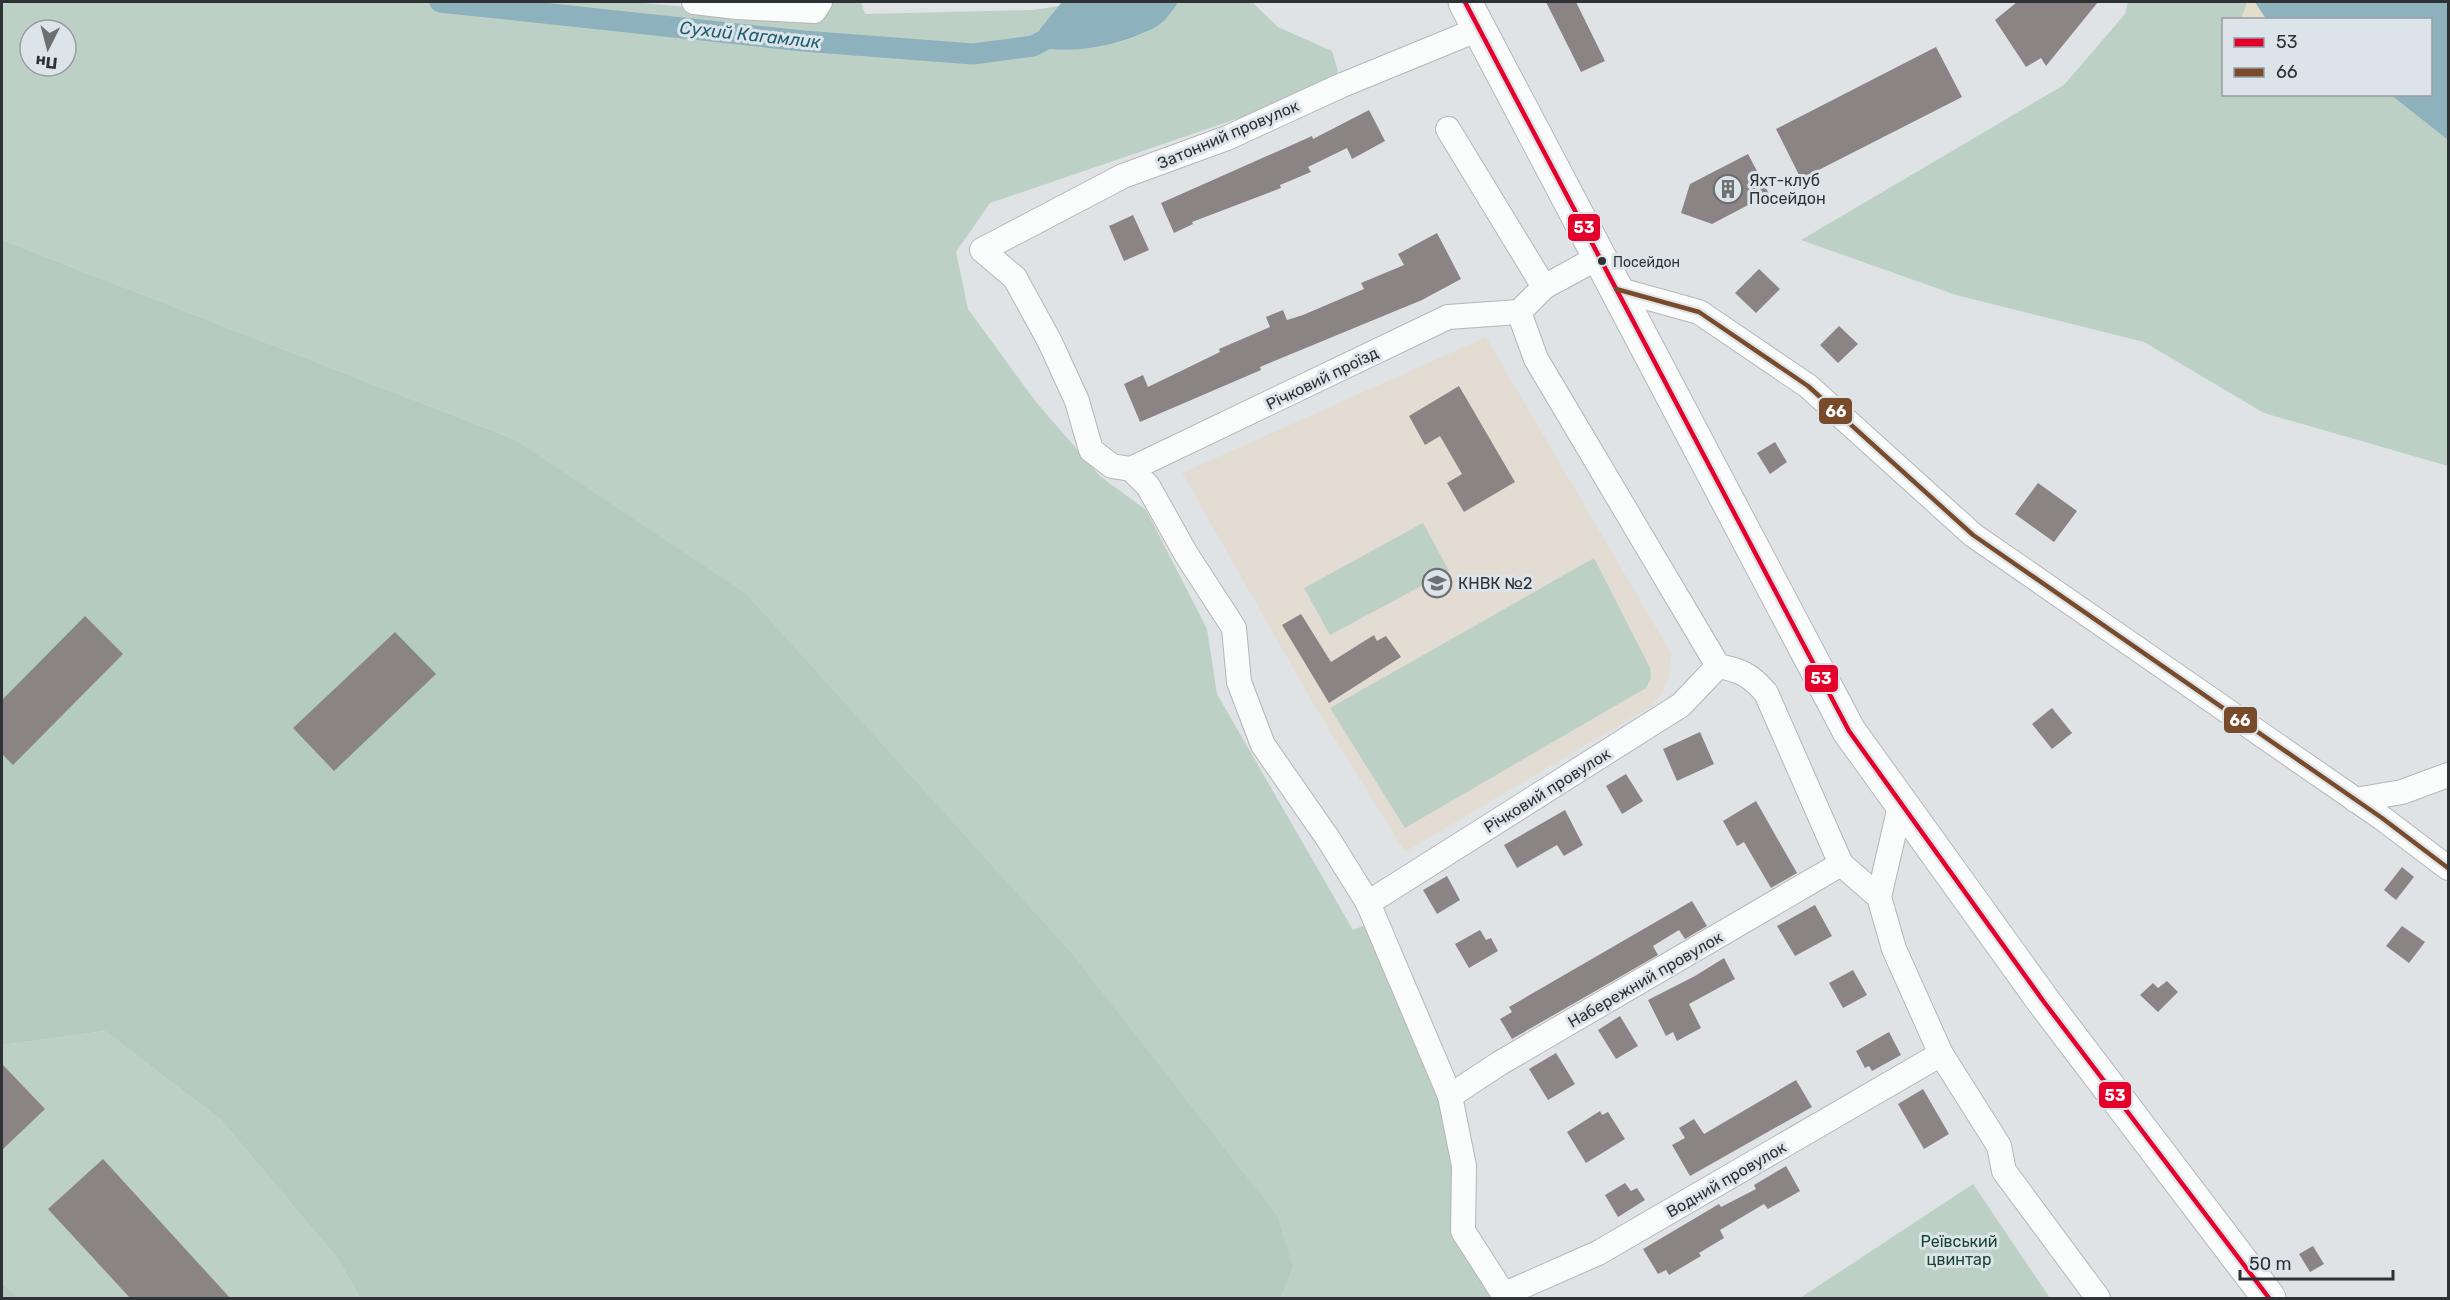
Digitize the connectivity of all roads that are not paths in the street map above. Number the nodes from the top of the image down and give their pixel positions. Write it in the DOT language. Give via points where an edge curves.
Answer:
graph roads {
  1 [pos="694,2"];
  2 [pos="817,6"];
  3 [pos="1472,15"];
  4 [pos="1448,129"];
  5 [pos="1599,257"];
  6 [pos="1544,287"];
  7 [pos="1616,289"];
  8 [pos="1519,312"];
  9 [pos="1131,469"];
  10 [pos="1718,666"];
  11 [pos="2448,776"];
  12 [pos="2355,800"];
  13 [pos="1901,802"];
  14 [pos="1841,864"];
  15 [pos="2448,867"];
  16 [pos="1879,897"];
  17 [pos="1368,903"];
  18 [pos="1941,1054"];
  19 [pos="1450,1096"];
  20 [pos="1505,1296"];
  21 [pos="2098,1299"];
  22 [pos="2269,1299"];
  1 -- 2 [label="street" via="737,7"];
  3 -- 5 [label="main road"];
  3 -- 9 [label="street, Затонний провулок" via="1340,86 1227,138 1123,176 982,250 1015,278 1077,401 1092,450 1112,466"];
  4 -- 6 [label="street"];
  5 -- 6 [label="street"];
  5 -- 7 [label="main road"];
  6 -- 8 [label="street"];
  7 -- 12 [label="street" via="1699,312 1808,386 1973,535"];
  7 -- 13 [label="main road" via="1849,731"];
  8 -- 9 [label="street, Річковий проїзд" via="1448,317"];
  8 -- 10 [label="street" via="1536,359"];
  9 -- 17 [label="street" via="1148,486 1234,627 1239,682 1263,745"];
  10 -- 14 [label="street" via="1754,678 1766,693"];
  10 -- 17 [label="street, Річковий провулок" via="1681,705"];
  11 -- 12 [label="street" via="2402,792"];
  12 -- 15 [label="street"];
  13 -- 16 [label="street"];
  13 -- 22 [label="main road" via="2044,1002"];
  14 -- 16 [label="street"];
  14 -- 19 [label="street, Набережний провулок"];
  16 -- 18 [label="street" via="1894,949"];
  17 -- 19 [label="street"];
  18 -- 20 [label="street, Водний провулок" via="1598,1253"];
  18 -- 21 [label="street" via="1999,1146 2004,1171"];
  19 -- 20 [label="street" via="1464,1166 1463,1231"];
}
